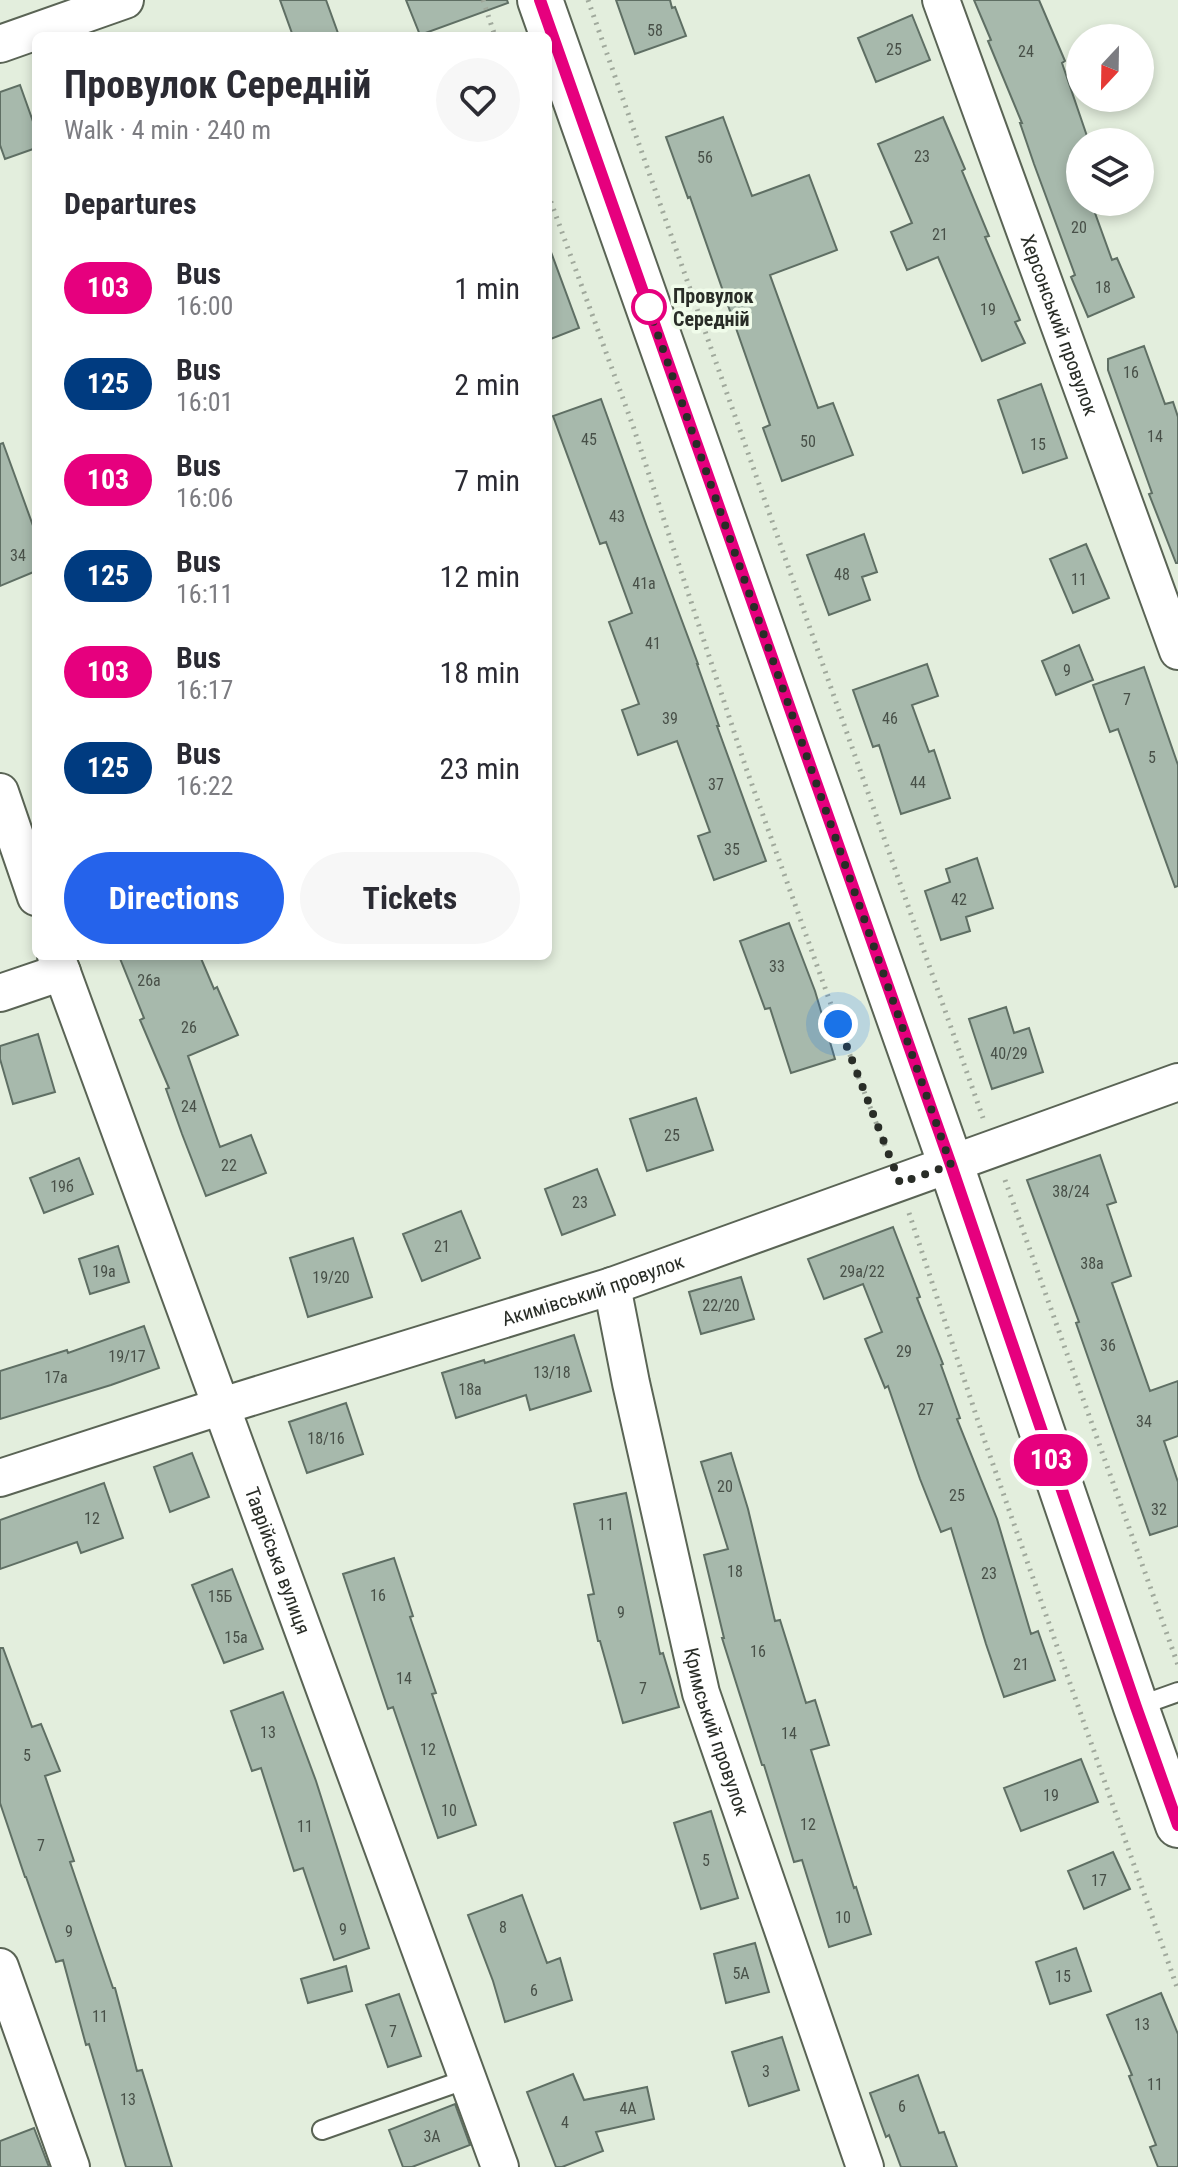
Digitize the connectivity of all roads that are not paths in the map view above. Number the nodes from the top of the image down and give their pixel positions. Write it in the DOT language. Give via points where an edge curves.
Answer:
graph roads {
  1 [pos="125,0"];
  2 [pos="540,0"];
  3 [pos="941,0"];
  4 [pos="34,32"];
  5 [pos="551,32"];
  6 [pos="32,33"];
  7 [pos="552,34"];
  8 [pos="0,44"];
  9 [pos="1178,651"];
  10 [pos="0,792"];
  11 [pos="32,885"];
  12 [pos="59,964"];
  13 [pos="0,993"];
  14 [pos="1178,1082"];
  15 [pos="951,1165"];
  16 [pos="612,1286"];
  17 [pos="222,1406"];
  18 [pos="0,1478"];
  19 [pos="1178,1692"];
  20 [pos="1136,1707"];
  21 [pos="1178,1825"];
  22 [pos="0,1967"];
  23 [pos="467,2079"];
  24 [pos="322,2130"];
  25 [pos="71,2167"];
  26 [pos="500,2167"];
  27 [pos="865,2167"];
  1 -- 4 [label="street"];
  2 -- 5 [label="street"];
  3 -- 9 [label="street, Херсонський провулок"];
  6 -- 8 [label="street"];
  7 -- 15 [label="street"];
  10 -- 11 [label="street"];
  12 -- 13 [label="street"];
  12 -- 17 [label="street, Таврійська вулиця"];
  14 -- 15 [label="street, Акимівський провулок"];
  15 -- 16 [label="street, Акимівський провулок"];
  15 -- 20 [label="street"];
  16 -- 17 [label="street, Акимівський провулок"];
  16 -- 27 [label="street, Кримський провулок" via="701,1693"];
  17 -- 18 [label="street, Акимівський провулок"];
  17 -- 23 [label="street, Таврійська вулиця"];
  19 -- 20 [label="lane"];
  20 -- 21 [label="street"];
  22 -- 25 [label="street"];
  23 -- 24 [label="lane"];
  23 -- 26 [label="street, Таврійська вулиця"];
}
